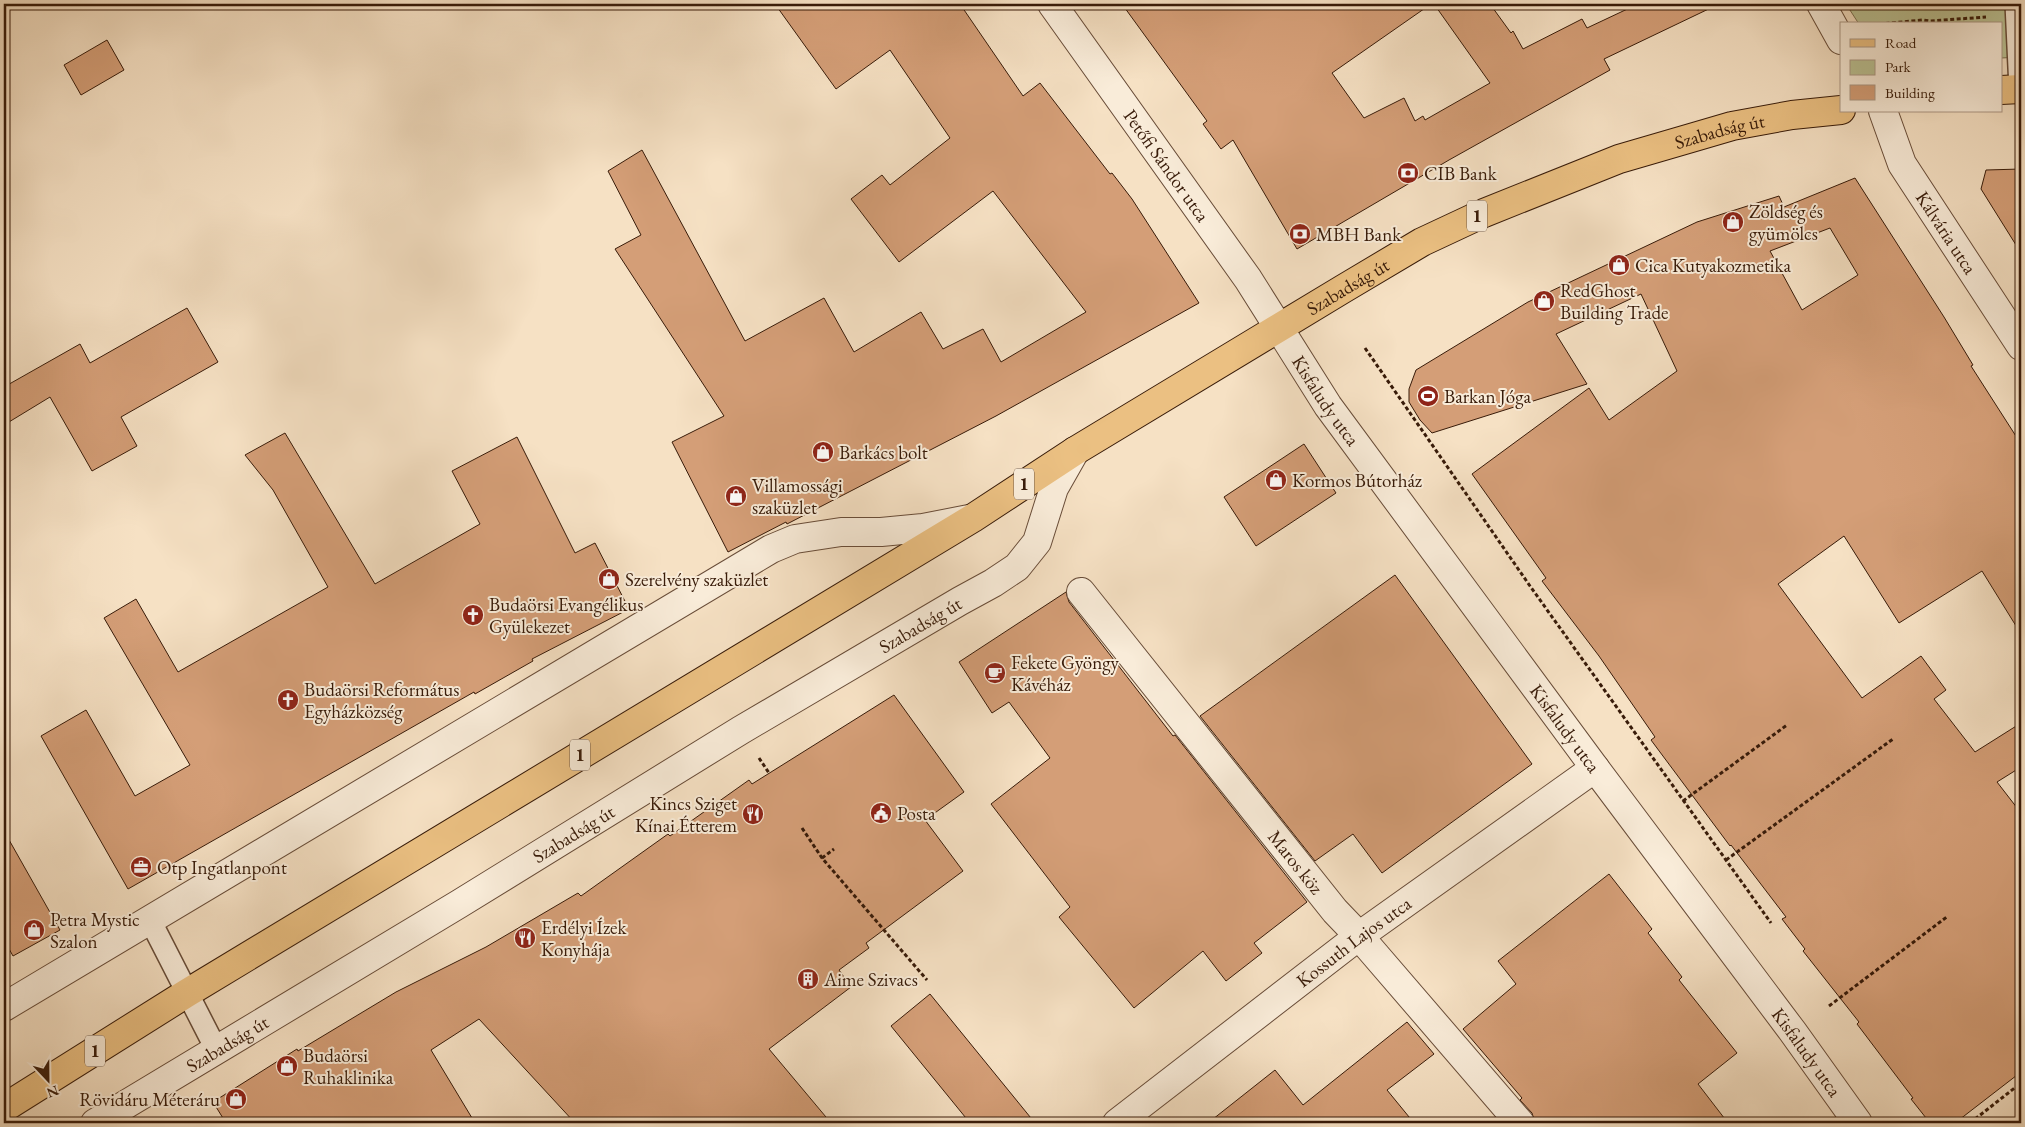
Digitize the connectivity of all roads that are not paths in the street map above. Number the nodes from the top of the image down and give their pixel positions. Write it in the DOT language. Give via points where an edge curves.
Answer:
graph roads {
  1 [pos="1052,4"];
  2 [pos="1821,4"];
  3 [pos="2016,4"];
  4 [pos="1840,38"];
  5 [pos="2014,89"];
  6 [pos="1840,110"];
  7 [pos="1883,112"];
  8 [pos="1279,328"];
  9 [pos="2021,346"];
  10 [pos="1075,451"];
  11 [pos="973,518"];
  12 [pos="1081,592"];
  13 [pos="1595,768"];
  14 [pos="150,920"];
  15 [pos="1359,936"];
  16 [pos="187,993"];
  17 [pos="4,1007"];
  18 [pos="216,1049"];
  19 [pos="4,1108"];
  20 [pos="95,1123"];
  21 [pos="1117,1123"];
  22 [pos="1520,1123"];
  23 [pos="1858,1123"];
  1 -- 8 [label="street, Petőfi Sándor utca" via="1248,279"];
  2 -- 4 [label="street"];
  3 -- 5 [label="lane"];
  6 -- 8 [label="main road, Szabadság út / 1" via="1732,126 1618,159 1555,183 1422,242"];
  7 -- 9 [label="street, Kálvária utca" via="1902,164"];
  8 -- 10 [label="main road, Szabadság út / 1"];
  8 -- 13 [label="street, Kisfaludy utca" via="1328,406"];
  10 -- 11 [label="main road, Szabadság út / 1"];
  10 -- 18 [label="street, Szabadság út" via="1054,488 1037,542 1017,567 741,730"];
  11 -- 14 [label="street, Szabadság út" via="923,528 832,533 795,539 771,549"];
  11 -- 16 [label="main road, Szabadság út / 1"];
  12 -- 15 [label="street, Maros köz" via="1335,911"];
  13 -- 15 [label="street, Kossuth Lajos utca"];
  13 -- 23 [label="street, Kisfaludy utca"];
  14 -- 16 [label="lane"];
  14 -- 17 [label="street, Szabadság út"];
  15 -- 21 [label="street, Kossuth Lajos utca"];
  15 -- 22 [label="street, Maros köz"];
  16 -- 18 [label="lane"];
  16 -- 19 [label="main road, Szabadság út / 1"];
  18 -- 20 [label="street, Szabadság út"];
}
